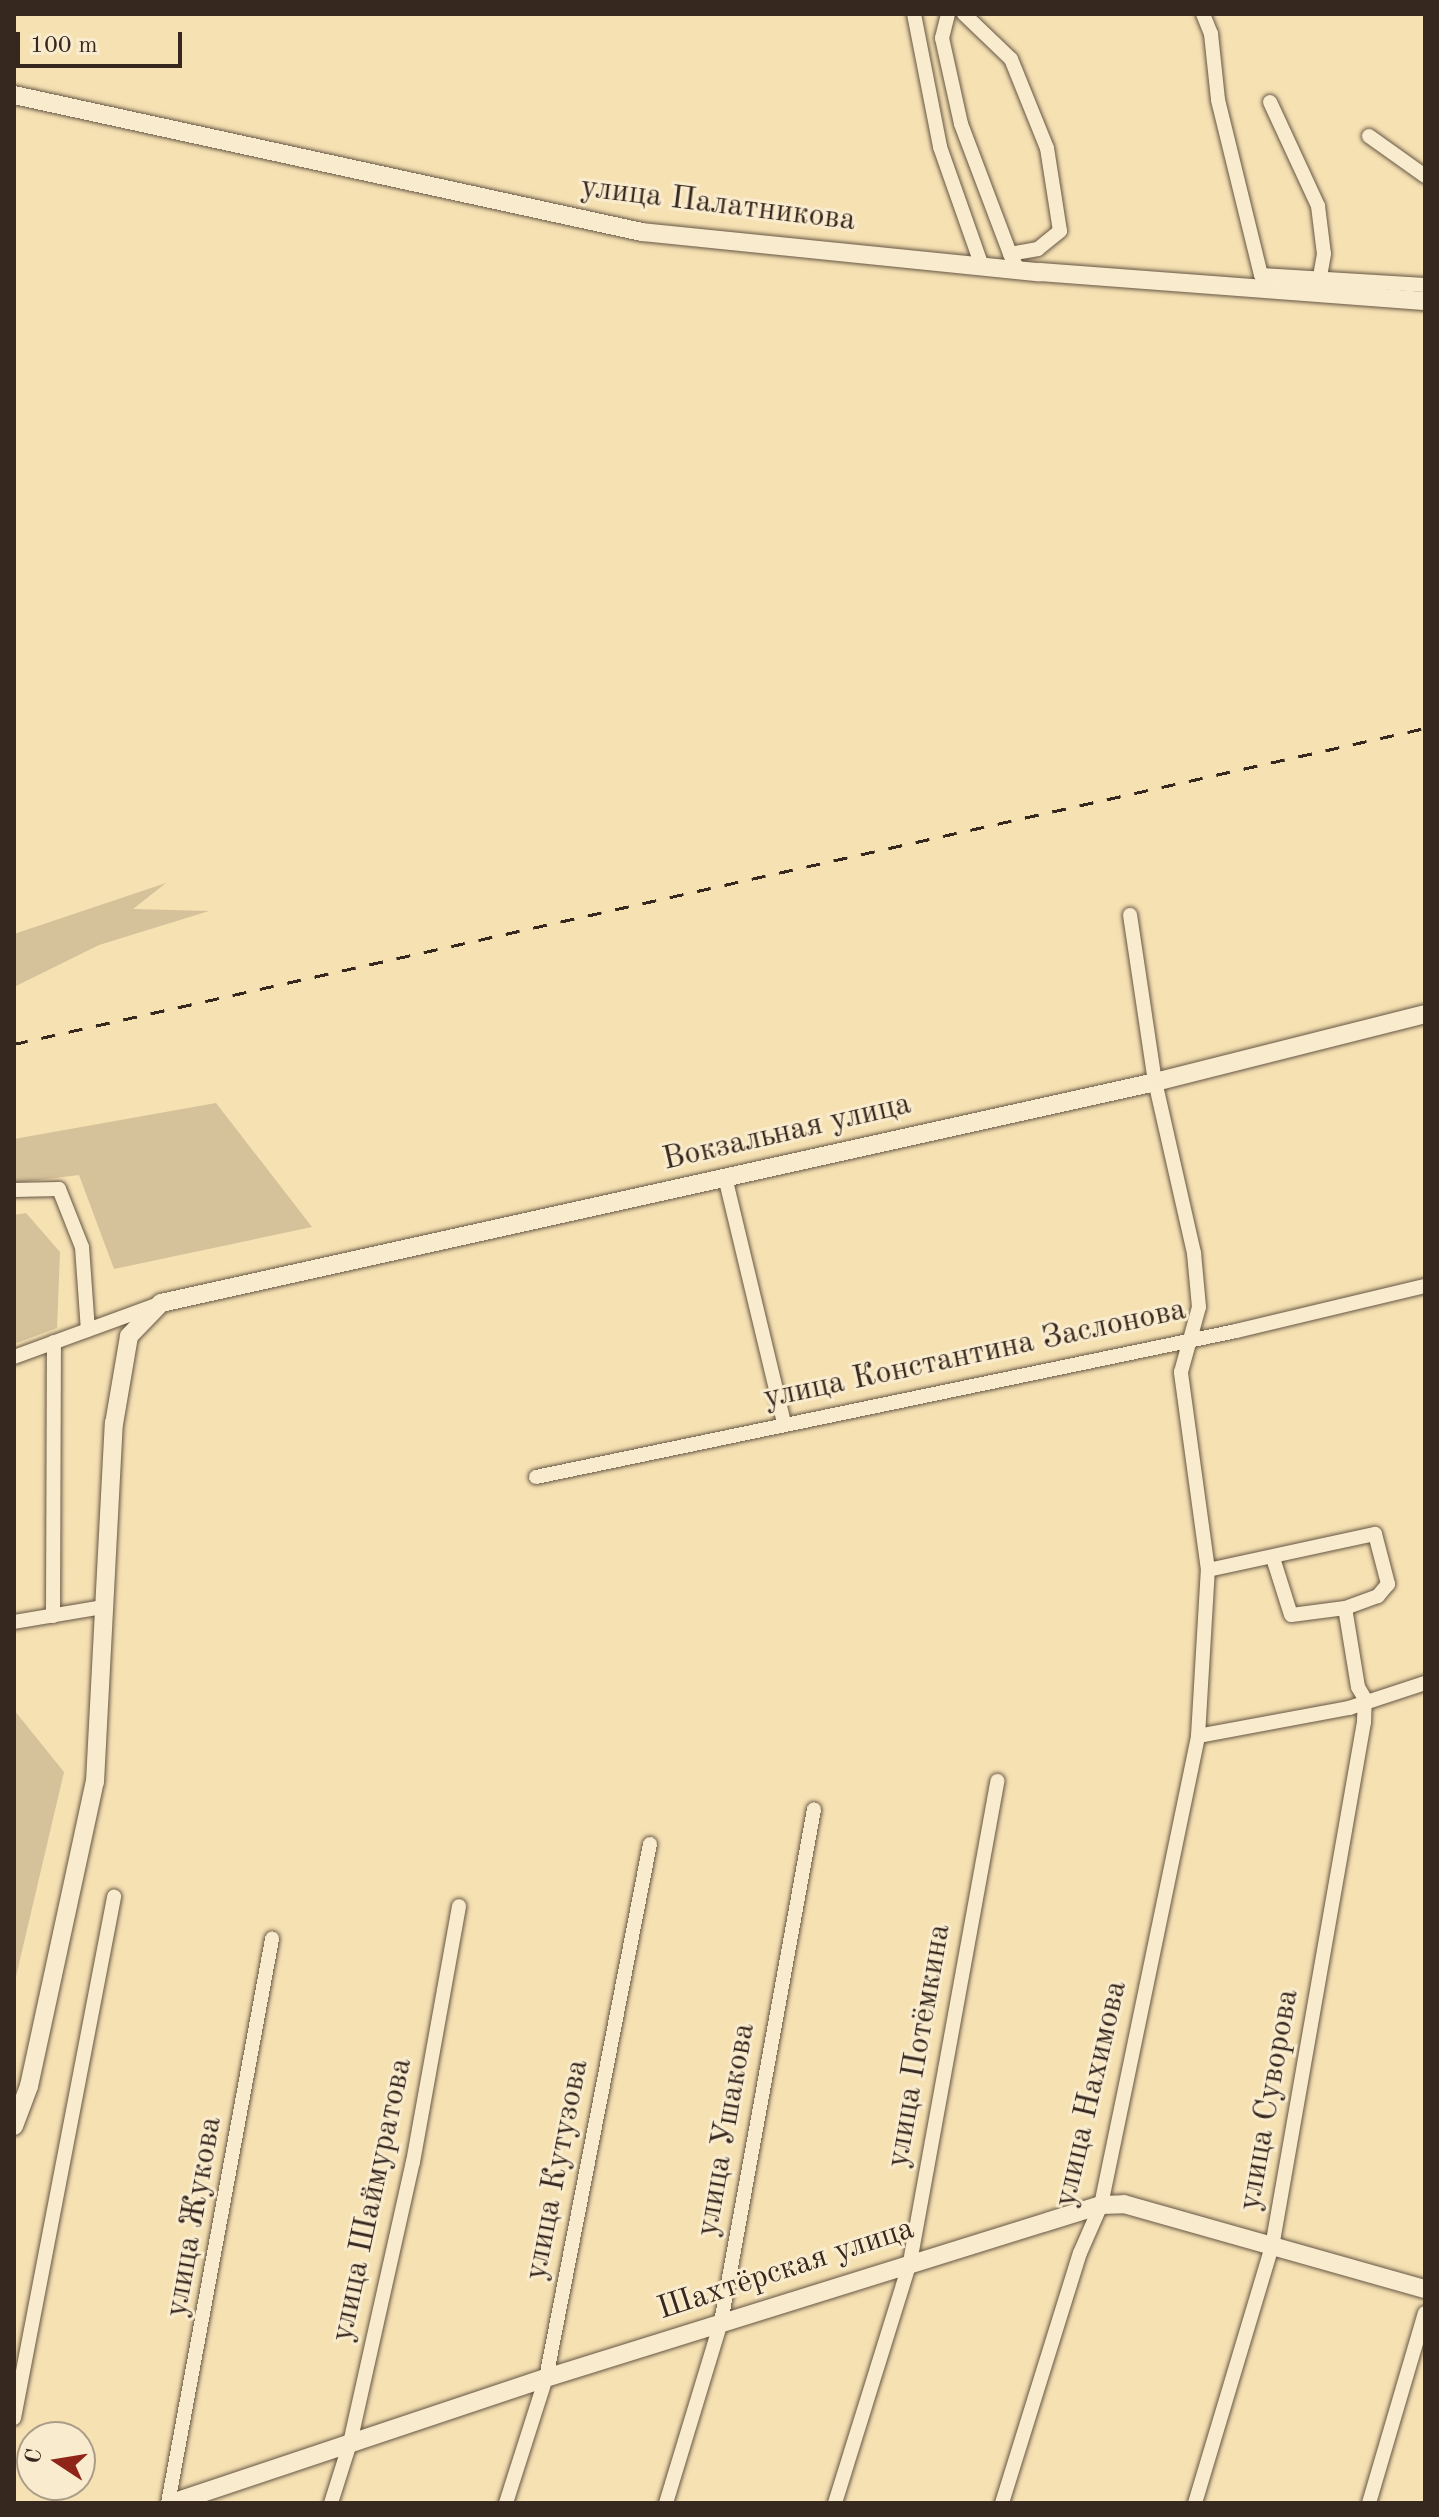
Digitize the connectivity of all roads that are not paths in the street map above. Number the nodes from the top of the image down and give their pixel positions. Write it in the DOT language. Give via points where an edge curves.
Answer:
graph roads {
  1 [pos="914,14"];
  2 [pos="948,14"];
  3 [pos="964,14"];
  4 [pos="1203,14"];
  5 [pos="14,95"];
  6 [pos="1270,102"];
  7 [pos="1369,136"];
  8 [pos="1425,176"];
  9 [pos="1014,262"];
  10 [pos="982,266"];
  11 [pos="1319,281"];
  12 [pos="1425,285"];
  13 [pos="1425,301"];
  14 [pos="1130,915"];
  15 [pos="1425,1014"];
  16 [pos="1155,1082"];
  17 [pos="725,1177"];
  18 [pos="14,1190"];
  19 [pos="1425,1286"];
  20 [pos="161,1303"];
  21 [pos="88,1330"];
  22 [pos="1191,1339"];
  23 [pos="54,1342"];
  24 [pos="14,1357"];
  25 [pos="784,1422"];
  26 [pos="536,1477"];
  27 [pos="1273,1558"];
  28 [pos="1208,1570"];
  29 [pos="103,1607"];
  30 [pos="1345,1608"];
  31 [pos="53,1616"];
  32 [pos="14,1622"];
  33 [pos="1425,1683"];
  34 [pos="1365,1699"];
  35 [pos="1198,1736"];
  36 [pos="997,1781"];
  37 [pos="814,1809"];
  38 [pos="650,1844"];
  39 [pos="114,1897"];
  40 [pos="459,1906"];
  41 [pos="272,1939"];
  42 [pos="14,2126"];
  43 [pos="1101,2205"];
  44 [pos="1272,2247"];
  45 [pos="910,2262"];
  46 [pos="1425,2289"];
  47 [pos="1425,2313"];
  48 [pos="721,2322"];
  49 [pos="546,2378"];
  50 [pos="14,2418"];
  51 [pos="350,2443"];
  52 [pos="170,2503"];
  53 [pos="331,2503"];
  54 [pos="506,2503"];
  55 [pos="666,2503"];
  56 [pos="835,2503"];
  57 [pos="1002,2503"];
  58 [pos="1195,2503"];
  59 [pos="1369,2503"];
  1 -- 10 [label="street" via="940,147"];
  2 -- 9 [label="street" via="942,38 961,124"];
  3 -- 9 [label="street" via="1011,59 1047,148 1060,231"];
  4 -- 11 [label="street" via="1211,34 1218,100 1261,275"];
  5 -- 10 [label="street, улица Палатникова" via="642,232"];
  6 -- 11 [label="street" via="1318,206 1324,254"];
  7 -- 8 [label="street"];
  9 -- 10 [label="street, улица Палатникова"];
  9 -- 13 [label="street, улица Палатникова"];
  11 -- 12 [label="street"];
  14 -- 16 [label="street, улица Нахимова"];
  15 -- 16 [label="street, Вокзальная улица"];
  16 -- 17 [label="street, Вокзальная улица"];
  16 -- 22 [label="street, улица Нахимова" via="1194,1253 1199,1307"];
  17 -- 20 [label="street, Вокзальная улица"];
  17 -- 25 [label="street"];
  18 -- 21 [label="street" via="59,1189 82,1247"];
  19 -- 22 [label="street, улица Константина Заслонова"];
  20 -- 21 [label="street"];
  20 -- 29 [label="street" via="129,1336 114,1424"];
  21 -- 23 [label="street"];
  22 -- 25 [label="street, улица Константина Заслонова"];
  22 -- 28 [label="street, улица Нахимова" via="1181,1372"];
  23 -- 24 [label="street"];
  23 -- 31 [label="street"];
  25 -- 26 [label="street, улица Константина Заслонова"];
  27 -- 28 [label="street"];
  27 -- 30 [label="street" via="1291,1615"];
  27 -- 30 [label="street" via="1375,1534 1388,1584 1378,1596"];
  28 -- 35 [label="street, улица Нахимова"];
  29 -- 31 [label="street"];
  29 -- 42 [label="street" via="95,1782 29,2086"];
  30 -- 34 [label="street" via="1358,1687"];
  31 -- 32 [label="street"];
  33 -- 34 [label="street"];
  34 -- 35 [label="street" via="1349,1708"];
  34 -- 44 [label="street, улица Суворова"];
  35 -- 43 [label="street, улица Нахимова"];
  36 -- 45 [label="street, улица Потёмкина"];
  37 -- 48 [label="street, улица Ушакова"];
  38 -- 49 [label="street, улица Кутузова"];
  39 -- 50 [label="street"];
  40 -- 51 [label="street, улица Шаймуратова" via="413,2162"];
  41 -- 52 [label="street, улица Жукова"];
  43 -- 44 [label="street, Шахтёрская улица" via="1124,2204"];
  43 -- 45 [label="street, Шахтёрская улица"];
  43 -- 57 [label="street, улица Нахимова" via="1080,2253"];
  44 -- 46 [label="street, Шахтёрская улица"];
  44 -- 58 [label="street, улица Суворова"];
  45 -- 48 [label="street, Шахтёрская улица"];
  45 -- 56 [label="street, улица Потёмкина"];
  47 -- 59 [label="street"];
  48 -- 49 [label="street, Шахтёрская улица"];
  48 -- 55 [label="street, улица Ушакова"];
  49 -- 51 [label="street, Шахтёрская улица"];
  49 -- 54 [label="street, улица Кутузова"];
  51 -- 52 [label="street, Шахтёрская улица"];
  51 -- 53 [label="street, улица Шаймуратова"];
}
